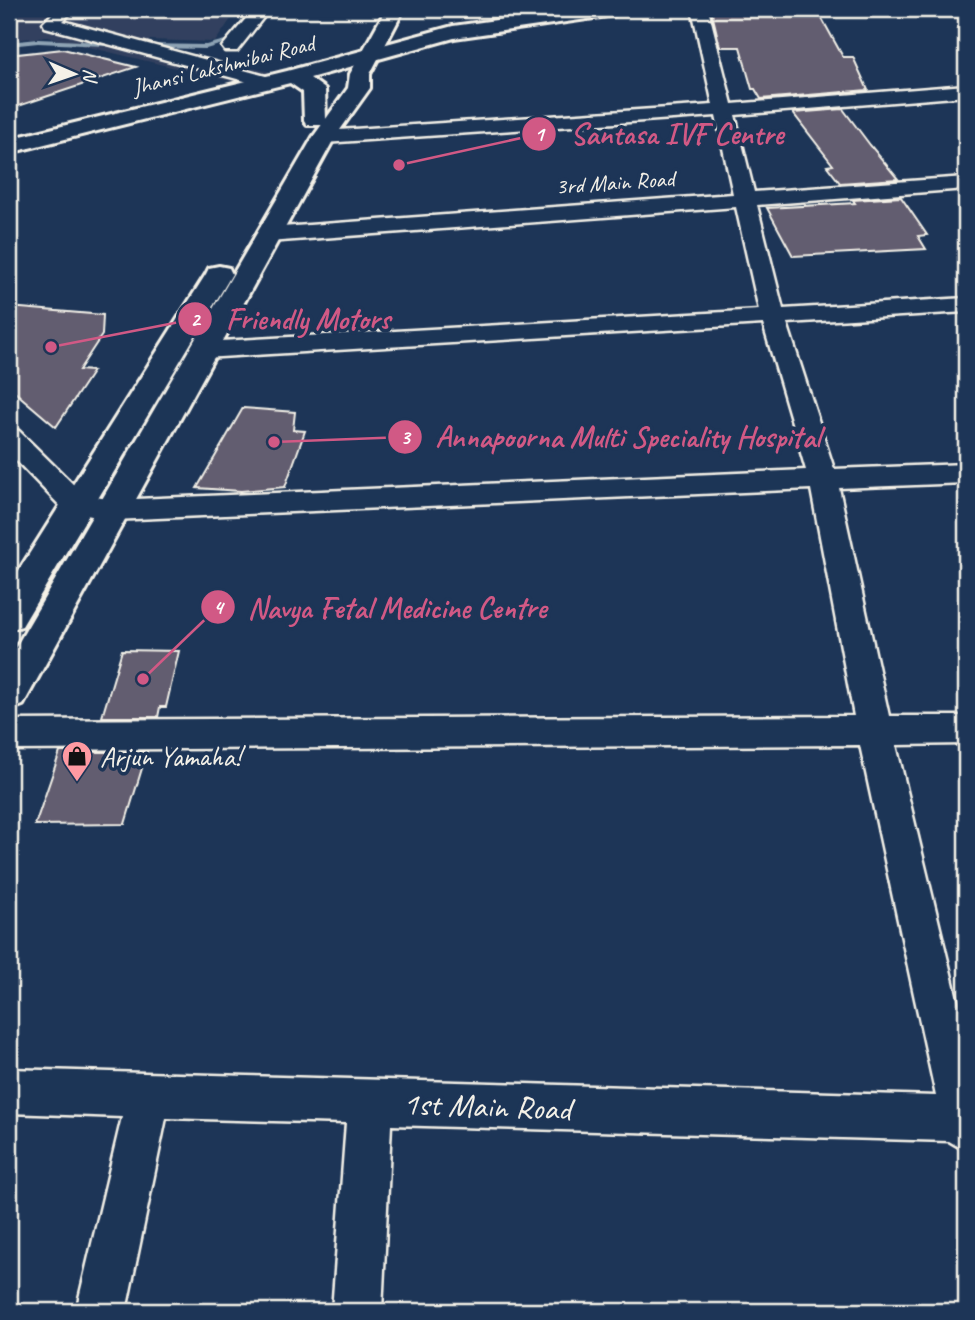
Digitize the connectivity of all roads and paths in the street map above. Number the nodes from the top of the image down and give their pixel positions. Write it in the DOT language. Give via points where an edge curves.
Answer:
graph roads {
  1 [pos="66,9"];
  2 [pos="262,9"];
  3 [pos="395,9"];
  4 [pos="615,9"];
  5 [pos="700,9"];
  6 [pos="433,16"];
  7 [pos="480,27"];
  8 [pos="231,47"];
  9 [pos="365,63"];
  10 [pos="293,76"];
  11 [pos="267,82"];
  12 [pos="966,90"];
  13 [pos="724,110"];
  14 [pos="320,128"];
  15 [pos="9,146"];
  16 [pos="966,183"];
  17 [pos="744,199"];
  18 [pos="268,236"];
  19 [pos="966,305"];
  20 [pos="773,318"];
  21 [pos="204,351"];
  22 [pos="9,437"];
  23 [pos="966,473"];
  24 [pos="823,480"];
  25 [pos="75,504"];
  26 [pos="113,510"];
  27 [pos="9,616"];
  28 [pos="9,694"];
  29 [pos="966,730"];
  30 [pos="875,732"];
  31 [pos="9,735"];
  32 [pos="9,1091"];
  33 [pos="149,1096"];
  34 [pos="370,1102"];
  35 [pos="965,1122"];
  36 [pos="100,1311"];
  37 [pos="357,1311"];
  1 -- 11 [label="street" via="51,23"];
  2 -- 8 [label="street"];
  3 -- 9 [label="street"];
  4 -- 7 [label="street, Jhansi Lakshmibai Road"];
  5 -- 13 [label="street"];
  6 -- 7 [label="street"];
  7 -- 9 [label="street, Jhansi Lakshmibai Road"];
  9 -- 10 [label="street, Jhansi Lakshmibai Road"];
  9 -- 14 [label="street" via="359,88"];
  10 -- 11 [label="street, Jhansi Lakshmibai Road"];
  10 -- 14 [label="street" via="314,89"];
  11 -- 15 [label="street, Jhansi Lakshmibai Road"];
  12 -- 13 [label="street"];
  13 -- 14 [label="street"];
  13 -- 17 [label="street"];
  14 -- 18 [label="street"];
  14 -- 25 [label="street"];
  16 -- 17 [label="street, 3rd Main Road"];
  17 -- 18 [label="street, 3rd Main Road"];
  17 -- 20 [label="street"];
  18 -- 21 [label="street"];
  19 -- 20 [label="street"];
  20 -- 21 [label="street"];
  20 -- 24 [label="street"];
  21 -- 26 [label="street"];
  22 -- 25 [label="street"];
  23 -- 24 [label="street"];
  24 -- 26 [label="street"];
  24 -- 30 [label="street"];
  25 -- 26 [label="street"];
  25 -- 27 [label="street"];
  26 -- 28 [label="street"];
  29 -- 30 [label="street"];
  30 -- 31 [label="street"];
  30 -- 35 [label="street"];
  32 -- 33 [label="street, 1st Main Road"];
  33 -- 34 [label="street, 1st Main Road"];
  33 -- 36 [label="street"];
  34 -- 35 [label="street, 1st Main Road"];
  34 -- 37 [label="street"];
}
